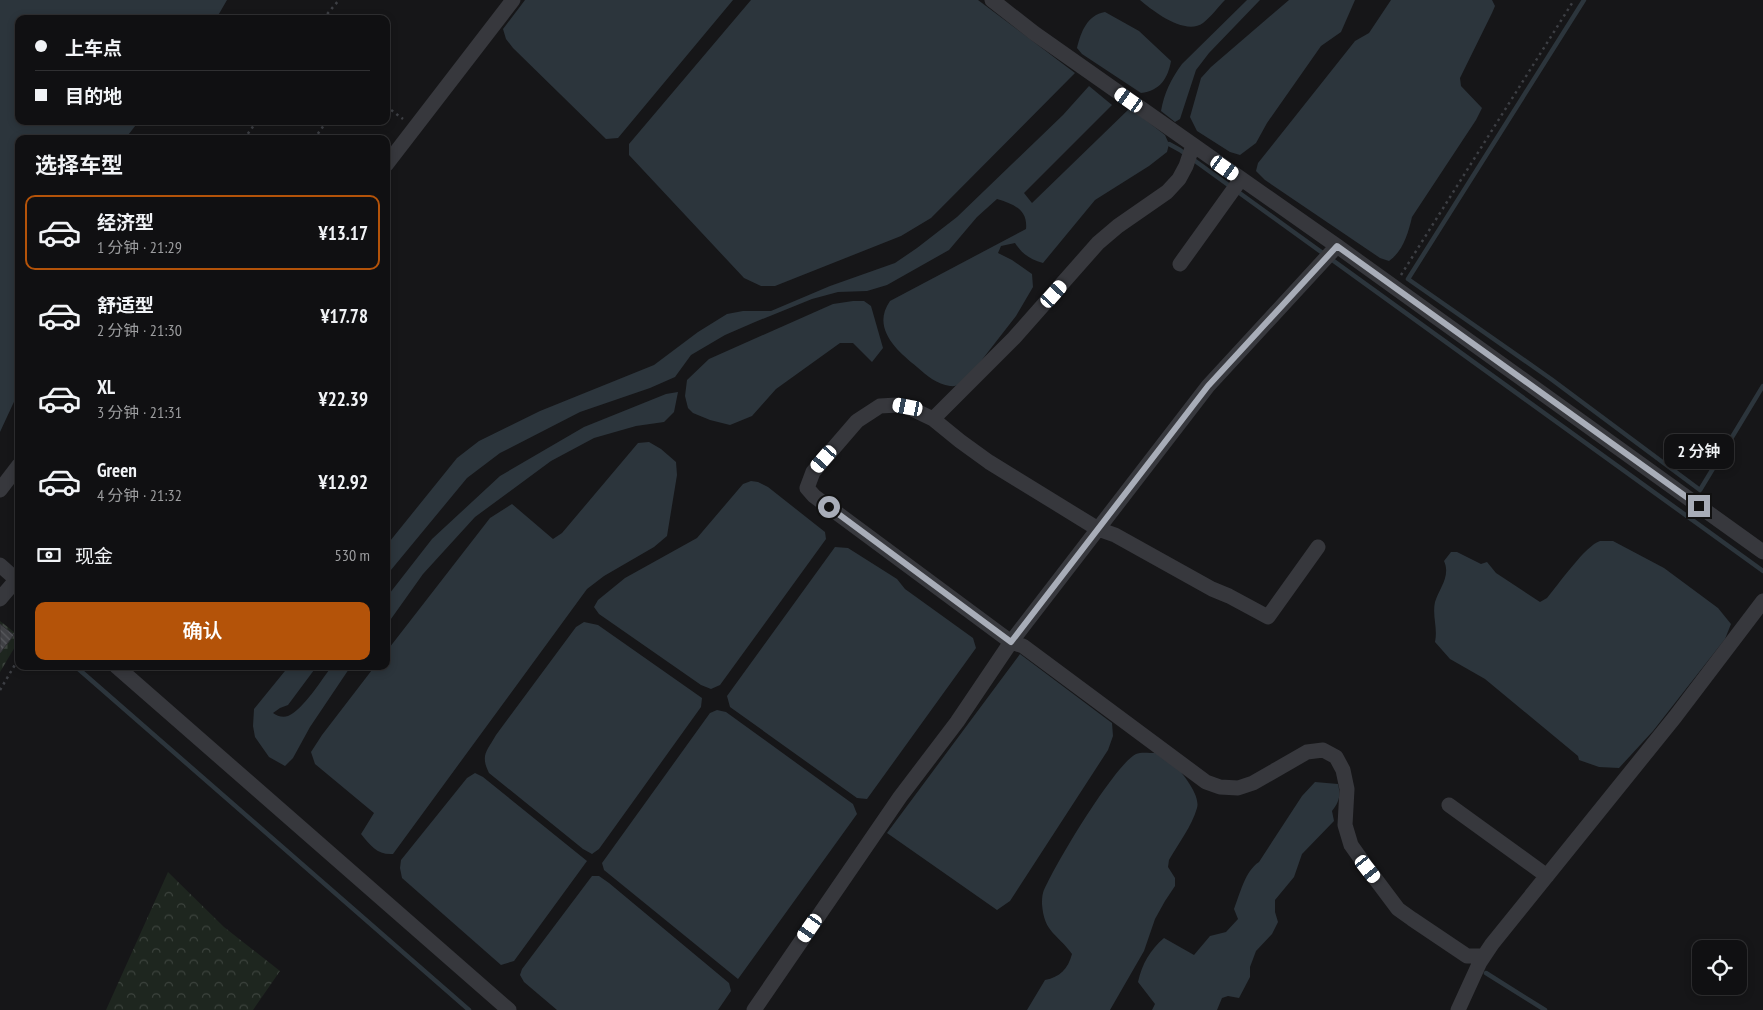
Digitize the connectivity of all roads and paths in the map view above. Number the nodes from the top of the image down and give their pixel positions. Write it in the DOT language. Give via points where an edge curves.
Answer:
graph roads {
  1 [pos="339,0"];
  2 [pos="513,0"];
  3 [pos="992,0"];
  4 [pos="1574,0"];
  5 [pos="327,15"];
  6 [pos="390,109"];
  7 [pos="414,129"];
  8 [pos="1193,145"];
  9 [pos="390,160"];
  10 [pos="1241,179"];
  11 [pos="1337,246"];
  12 [pos="1180,264"];
  13 [pos="1393,287"];
  14 [pos="933,419"];
  15 [pos="15,470"];
  16 [pos="0,490"];
  17 [pos="1098,529"];
  18 [pos="1318,547"];
  19 [pos="1763,552"];
  20 [pos="0,565"];
  21 [pos="15,578"];
  22 [pos="15,584"];
  23 [pos="0,600"];
  24 [pos="1763,601"];
  25 [pos="1011,642"];
  26 [pos="15,665"];
  27 [pos="121,670"];
  28 [pos="0,690"];
  29 [pos="1449,805"];
  30 [pos="1547,876"];
  31 [pos="1484,956"];
  32 [pos="509,1010"];
  33 [pos="754,1010"];
  34 [pos="1458,1010"];
  1 -- 5 [label="path"];
  2 -- 7 [label="street"];
  3 -- 8 [label="street"];
  4 -- 13 [label="path"];
  6 -- 7 [label="path"];
  7 -- 9 [label="street"];
  8 -- 10 [label="street"];
  8 -- 14 [label="street" via="1186,166 1168,192 1098,243 1014,338"];
  10 -- 11 [label="street"];
  10 -- 12 [label="street"];
  11 -- 13 [label="street"];
  11 -- 17 [label="street" via="1208,386"];
  13 -- 19 [label="street"];
  14 -- 17 [label="street" via="990,462"];
  14 -- 25 [label="street" via="908,407 880,406 857,421 813,472 807,488"];
  15 -- 16 [label="street"];
  17 -- 18 [label="street" via="1268,617"];
  17 -- 25 [label="street"];
  20 -- 21 [label="street"];
  22 -- 23 [label="street"];
  24 -- 30 [label="street"];
  25 -- 31 [label="street" via="1023,646 1206,782 1220,787 1238,788 1253,784 1307,752 1323,750 1336,757 1347,789 1345,825 1351,845 1368,869 1398,909 1466,956"];
  25 -- 33 [label="street"];
  26 -- 28 [label="path"];
  27 -- 32 [label="street"];
  29 -- 30 [label="street"];
  30 -- 31 [label="street"];
  31 -- 34 [label="street"];
}
